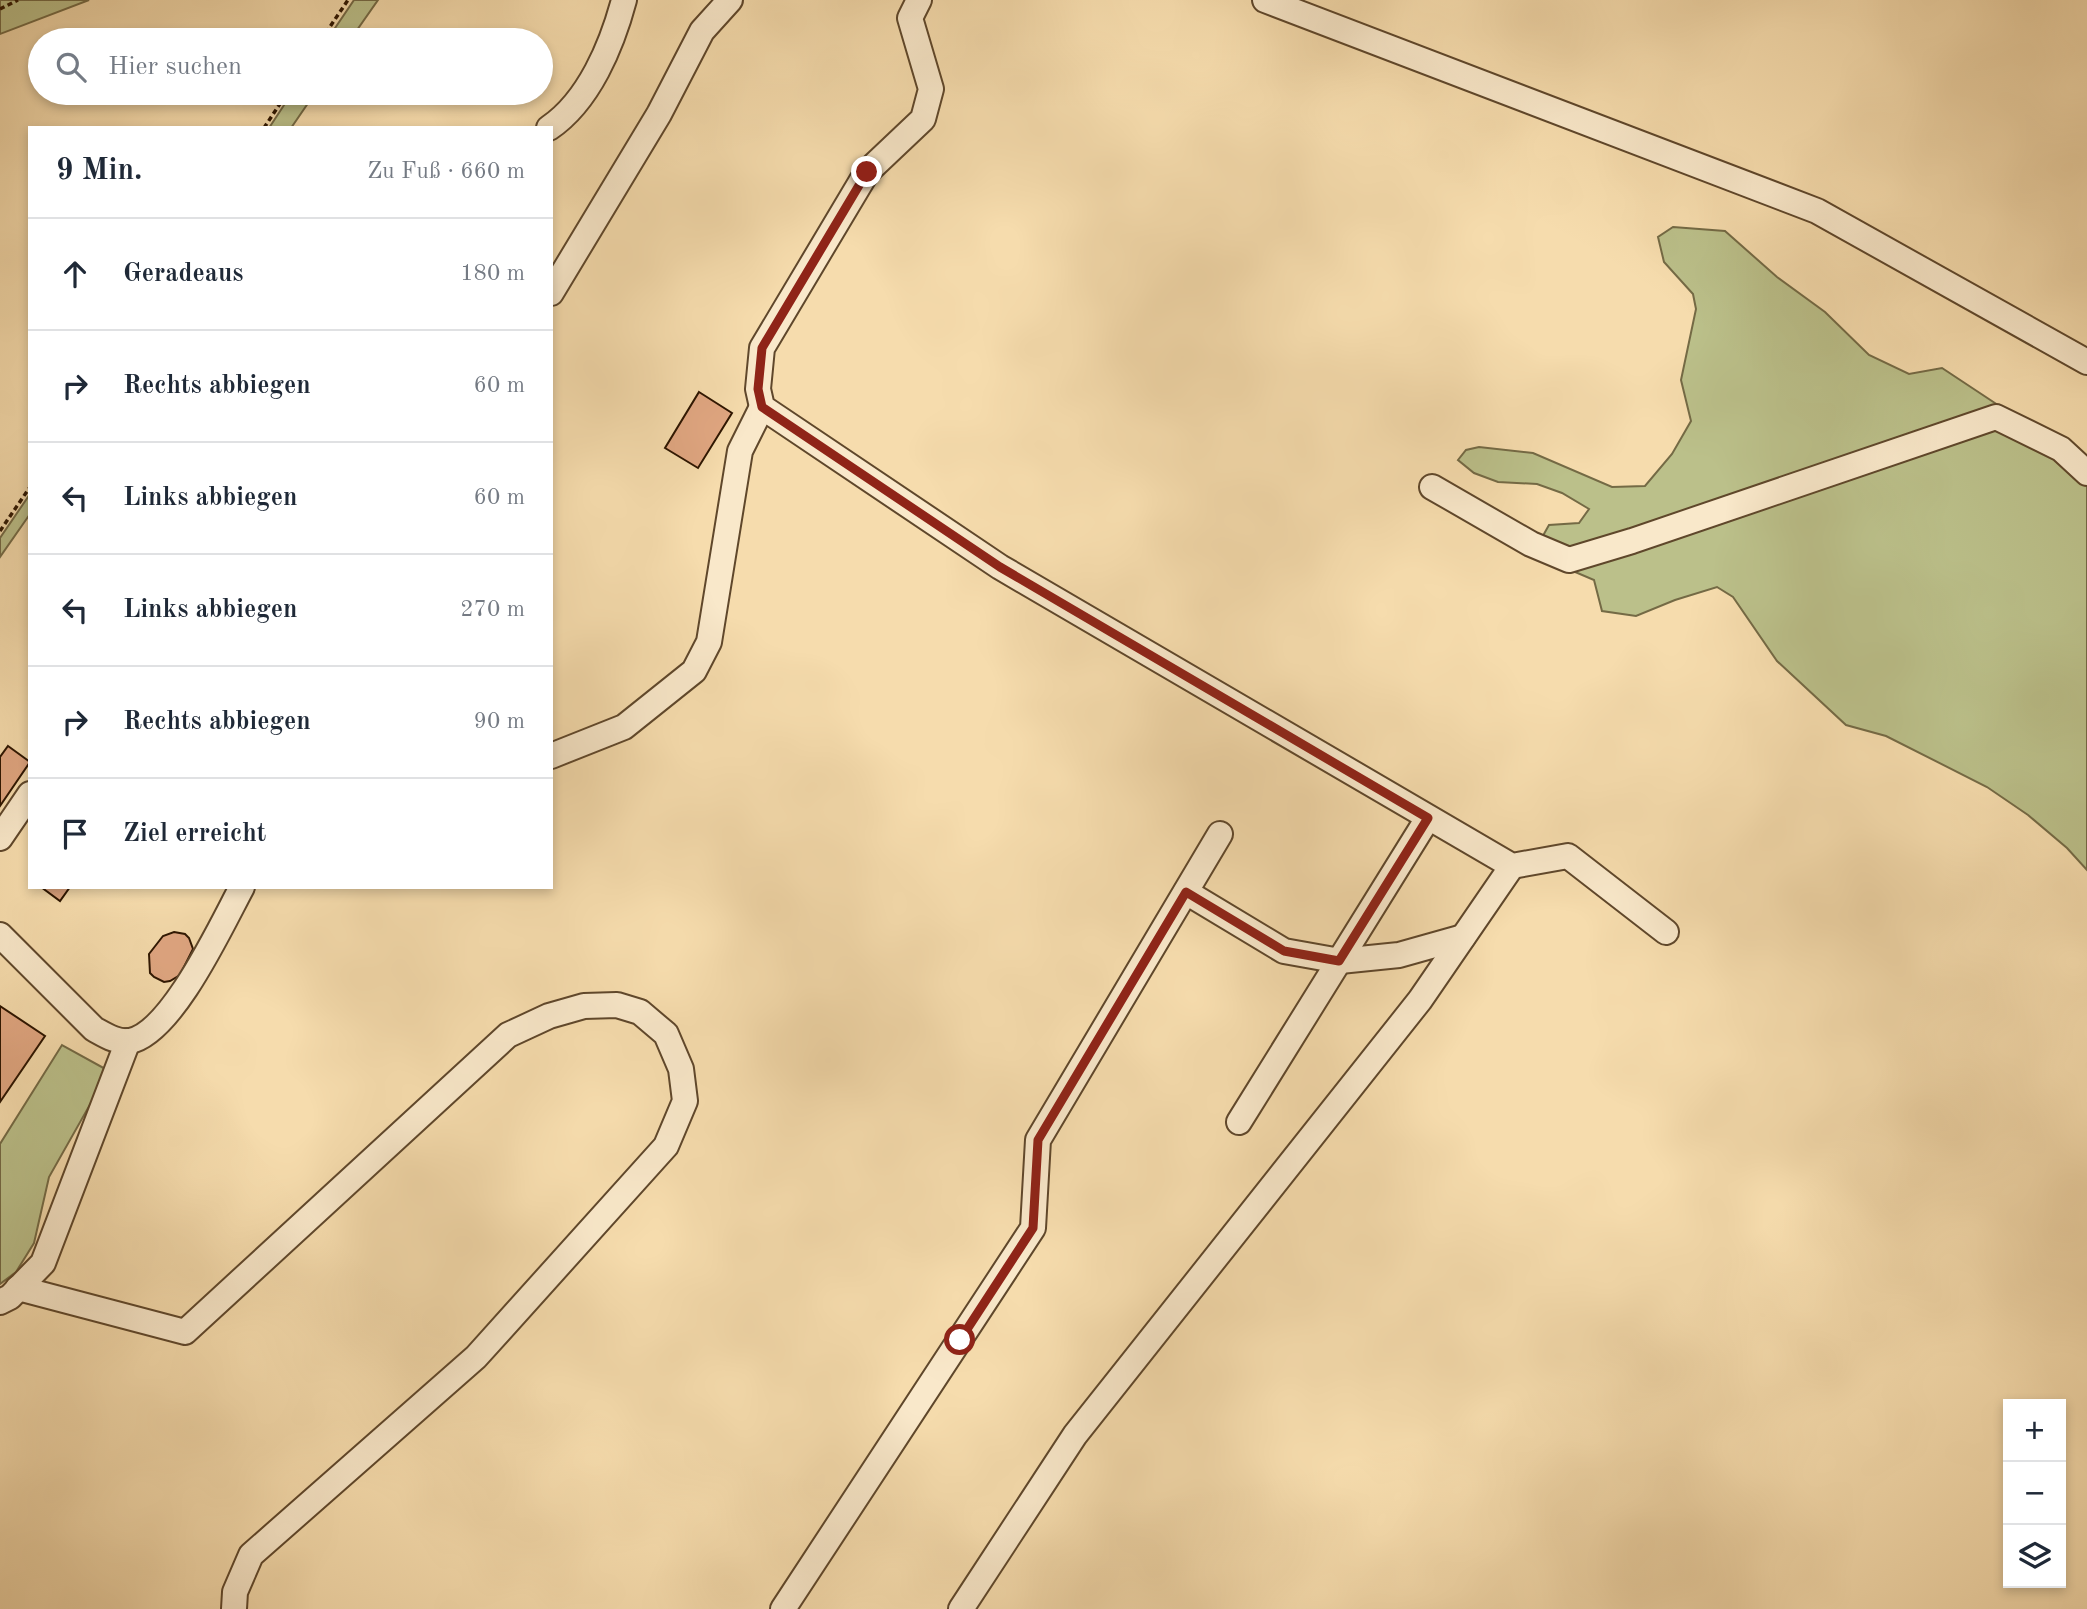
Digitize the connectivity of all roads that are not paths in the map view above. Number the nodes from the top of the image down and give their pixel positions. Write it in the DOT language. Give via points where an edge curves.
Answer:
graph roads {
  1 [pos="625,0"];
  2 [pos="730,0"];
  3 [pos="919,0"];
  4 [pos="1265,0"];
  5 [pos="552,126"];
  6 [pos="553,290"];
  7 [pos="2087,362"];
  8 [pos="762,407"];
  9 [pos="2087,473"];
  10 [pos="1432,487"];
  11 [pos="553,756"];
  12 [pos="28,797"];
  13 [pos="1428,818"];
  14 [pos="1220,834"];
  15 [pos="0,838"];
  16 [pos="1511,866"];
  17 [pos="247,889"];
  18 [pos="1186,892"];
  19 [pos="1665,932"];
  20 [pos="0,935"];
  21 [pos="1463,937"];
  22 [pos="1339,961"];
  23 [pos="128,1041"];
  24 [pos="1239,1122"];
  25 [pos="9,1295"];
  26 [pos="234,1609"];
  27 [pos="783,1609"];
  28 [pos="961,1609"];
  1 -- 5 [label="lane" via="602,64 563,118"];
  2 -- 6 [label="lane" via="702,31 659,114"];
  3 -- 8 [label="lane" via="910,18 931,89 923,119 867,172 762,348 758,389"];
  4 -- 7 [label="lane" via="1817,211"];
  8 -- 11 [label="lane" via="740,451 709,642 694,671 624,727"];
  8 -- 13 [label="lane" via="1000,567"];
  9 -- 10 [label="lane" via="2061,449 1996,416 1569,560 1531,544"];
  12 -- 15 [label="lane"];
  13 -- 16 [label="lane"];
  13 -- 22 [label="lane"];
  14 -- 18 [label="lane"];
  16 -- 19 [label="lane" via="1568,856"];
  16 -- 21 [label="lane"];
  17 -- 23 [label="lane" via="170,1010 157,1026"];
  18 -- 22 [label="lane" via="1284,951"];
  18 -- 27 [label="lane" via="1038,1140 1033,1228"];
  20 -- 23 [label="lane" via="94,1029"];
  21 -- 22 [label="lane" via="1399,955"];
  21 -- 28 [label="lane" via="1420,1000 1075,1435"];
  22 -- 24 [label="lane"];
  23 -- 25 [label="lane" via="43,1263"];
  25 -- 26 [label="lane" via="185,1332 508,1035 584,1006 617,1005 640,1012 666,1034 681,1069 685,1101 666,1146 476,1357 251,1555 235,1592"];
}
